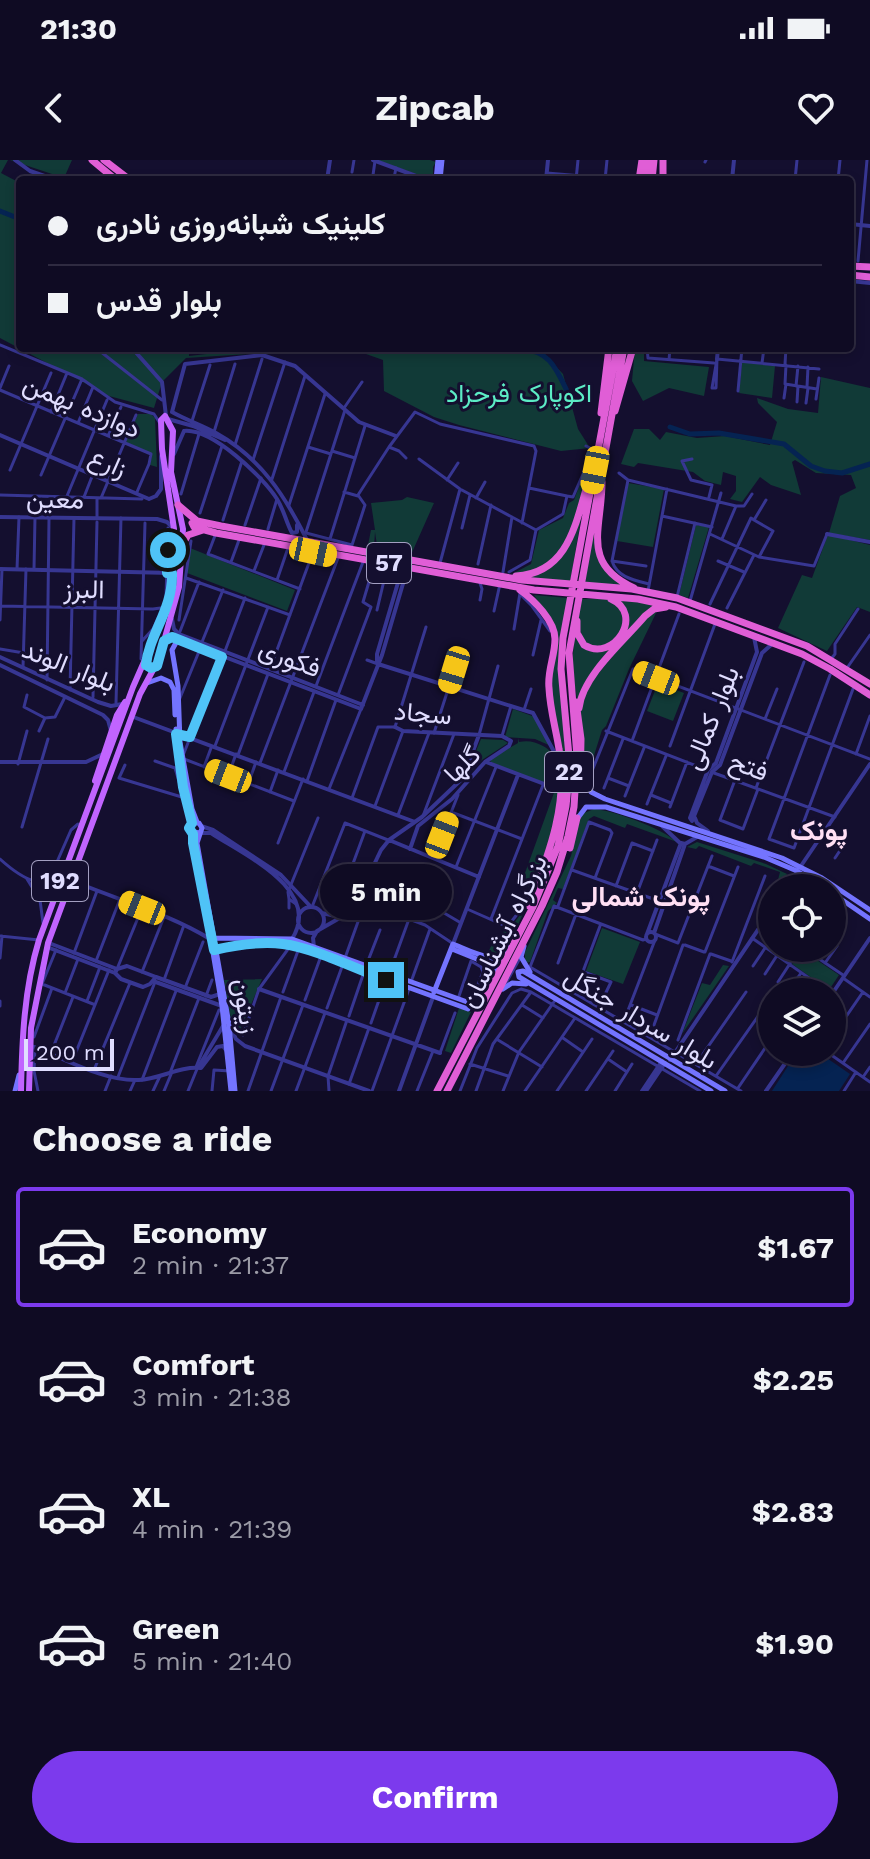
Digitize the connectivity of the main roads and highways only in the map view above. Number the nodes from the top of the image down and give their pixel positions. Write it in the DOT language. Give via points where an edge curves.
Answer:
graph roads {
  1 [pos="92,160"];
  2 [pos="104,160"];
  3 [pos="111,176"];
  4 [pos="125,176"];
  5 [pos="608,352"];
  6 [pos="616,352"];
  7 [pos="623,352"];
  8 [pos="632,352"];
  9 [pos="609,428"];
  10 [pos="172,438"];
  11 [pos="161,439"];
  12 [pos="600,443"];
  13 [pos="602,465"];
  14 [pos="174,505"];
  15 [pos="198,517"];
  16 [pos="203,530"];
  17 [pos="216,533"];
  18 [pos="181,547"];
  19 [pos="506,573"];
  20 [pos="485,583"];
  21 [pos="645,589"];
  22 [pos="518,590"];
  23 [pos="582,591"];
  24 [pos="593,595"];
  25 [pos="568,597"];
  26 [pos="677,606"];
  27 [pos="168,618"];
  28 [pos="179,637"];
  29 [pos="569,653"];
  30 [pos="144,660"];
  31 [pos="157,666"];
  32 [pos="175,667"];
  33 [pos="165,679"];
  34 [pos="869,680"];
  35 [pos="137,681"];
  36 [pos="147,683"];
  37 [pos="870,695"];
  38 [pos="130,696"];
  39 [pos="579,715"];
  40 [pos="178,734"];
  41 [pos="586,775"];
  42 [pos="605,799"];
  43 [pos="606,807"];
  44 [pos="96,812"];
  45 [pos="576,819"];
  46 [pos="197,824"];
  47 [pos="196,834"];
  48 [pos="71,852"];
  49 [pos="799,869"];
  50 [pos="557,872"];
  51 [pos="806,874"];
  52 [pos="71,885"];
  53 [pos="207,902"];
  54 [pos="846,903"];
  55 [pos="870,910"];
  56 [pos="870,919"];
  57 [pos="528,935"];
  58 [pos="518,936"];
  59 [pos="226,942"];
  60 [pos="292,942"];
  61 [pos="215,946"];
  62 [pos="503,955"];
  63 [pos="218,959"];
  64 [pos="487,960"];
  65 [pos="344,961"];
  66 [pos="493,974"];
  67 [pos="536,979"];
  68 [pos="490,989"];
  69 [pos="532,989"];
  70 [pos="434,994"];
  71 [pos="464,1004"];
  72 [pos="489,1005"];
  73 [pos="227,1023"];
  74 [pos="230,1052"];
  75 [pos="21,1059"];
  76 [pos="663,1064"];
  77 [pos="15,1091"];
  78 [pos="21,1091"];
  79 [pos="29,1091"];
  80 [pos="233,1091"];
  81 [pos="437,1091"];
  82 [pos="450,1091"];
  83 [pos="711,1091"];
  84 [pos="725,1091"];
  1 -- 3 [label="highway"];
  2 -- 4 [label="highway"];
  5 -- 12 [label="highway"];
  6 -- 12 [label="highway, 22"];
  7 -- 9 [label="highway, 22"];
  8 -- 9 [label="highway"];
  9 -- 13 [label="highway, 22"];
  10 -- 11 [label="main road" via="168,433"];
  10 -- 11 [label="main road, 192" via="169,415 162,416"];
  10 -- 14 [label="main road, 192"];
  11 -- 14 [label="main road, 192"];
  12 -- 19 [label="highway" via="560,557 536,573"];
  12 -- 25 [label="highway, 22"];
  13 -- 21 [label="highway" via="598,551 613,576"];
  13 -- 23 [label="highway, 22"];
  14 -- 15 [label="highway"];
  14 -- 18 [label="main road, 192" via="183,529"];
  14 -- 27 [label="main road, 192"];
  15 -- 16 [label="highway" via="192,525"];
  15 -- 19 [label="highway, 57"];
  16 -- 17 [label="highway, 57"];
  16 -- 18 [label="highway" via="188,535"];
  17 -- 20 [label="highway, 57"];
  17 -- 20 [label="main road"];
  18 -- 27 [label="main road, 192" via="179,587"];
  19 -- 23 [label="highway, 57"];
  20 -- 22 [label="highway, 57"];
  21 -- 23 [label="highway, 57"];
  21 -- 26 [label="highway, 57"];
  22 -- 25 [label="highway, 57"];
  22 -- 58 [label="highway" via="542,615 555,644 548,681 550,733 561,770 552,843"];
  23 -- 24 [label="highway, 57"];
  23 -- 24 [label="highway" via="578,637 587,648 599,650 621,637 627,617 616,601"];
  23 -- 25 [label="highway, 57"];
  23 -- 29 [label="highway, بزرگراه آبشناسان / 22"];
  24 -- 26 [label="highway, 57"];
  25 -- 58 [label="highway, بزرگراه آبشناسان / 22" via="561,663 570,753 566,806 548,875"];
  26 -- 34 [label="highway, 57" via="690,601 807,646"];
  26 -- 37 [label="highway, 57" via="819,663"];
  26 -- 39 [label="highway" via="657,608 645,616 589,681"];
  27 -- 30 [label="main road, 192"];
  27 -- 31 [label="main road, 192"];
  28 -- 32 [label="main road" via="172,650"];
  29 -- 39 [label="highway"];
  29 -- 50 [label="highway, بزرگراه آبشناسان / 22" via="576,788"];
  30 -- 31 [label="main road" via="147,667"];
  30 -- 35 [label="main road, 192"];
  31 -- 36 [label="main road, 192"];
  32 -- 33 [label="main road"];
  32 -- 40 [label="main road"];
  33 -- 36 [label="main road"];
  33 -- 40 [label="main road" via="174,690"];
  35 -- 36 [label="main road" via="146,672"];
  35 -- 38 [label="main road, 192"];
  36 -- 44 [label="main road, 192"];
  38 -- 48 [label="main road, 192"];
  38 -- 48 [label="main road" via="120,703"];
  39 -- 41 [label="highway"];
  40 -- 46 [label="main road"];
  40 -- 46 [label="main road" via="185,798"];
  41 -- 42 [label="main road" via="591,792"];
  41 -- 45 [label="highway"];
  42 -- 43 [label="main road" via="591,794 586,798"];
  42 -- 49 [label="main road" via="766,851"];
  43 -- 45 [label="main road" via="586,807"];
  43 -- 49 [label="main road"];
  44 -- 52 [label="main road, 192"];
  44 -- 52 [label="main road"];
  45 -- 50 [label="highway" via="568,855"];
  46 -- 47 [label="main road"];
  46 -- 47 [label="main road, زیتون" via="189,828"];
  47 -- 53 [label="main road, زیتون"];
  48 -- 75 [label="main road, 192" via="39,940"];
  49 -- 51 [label="main road"];
  49 -- 55 [label="main road"];
  50 -- 57 [label="highway, بزرگراه آبشناسان / 22"];
  52 -- 79 [label="main road, 192" via="48,945 33,1009"];
  53 -- 61 [label="main road, زیتون"];
  53 -- 61 [label="main road, زیتون"];
  54 -- 56 [label="main road"];
  57 -- 67 [label="main road" via="521,957"];
  57 -- 72 [label="highway, بزرگراه آبشناسان / 22"];
  58 -- 62 [label="main road"];
  58 -- 68 [label="highway, بزرگراه آبشناسان / 22"];
  59 -- 60 [label="main road"];
  59 -- 61 [label="main road"];
  59 -- 61 [label="main road"];
  59 -- 63 [label="main road"];
  60 -- 65 [label="main road"];
  60 -- 65 [label="main road"];
  61 -- 63 [label="main road, زیتون"];
  61 -- 73 [label="main road, زیتون"];
  62 -- 64 [label="main road"];
  62 -- 66 [label="main road"];
  63 -- 73 [label="main road, زیتون"];
  64 -- 66 [label="main road"];
  64 -- 70 [label="main road" via="452,946"];
  65 -- 70 [label="main road"];
  66 -- 68 [label="main road"];
  67 -- 69 [label="main road" via="518,972"];
  67 -- 76 [label="main road, بلوار سردار جنگل"];
  68 -- 81 [label="highway, بزرگراه آبشناسان / 22"];
  69 -- 72 [label="main road" via="518,983 505,986"];
  69 -- 76 [label="main road, بلوار سردار جنگل"];
  70 -- 71 [label="main road"];
  72 -- 82 [label="highway, بزرگراه آبشناسان"];
  73 -- 74 [label="main road, زیتون"];
  74 -- 80 [label="main road, زیتون"];
  74 -- 80 [label="main road, زیتون"];
  75 -- 77 [label="main road"];
  75 -- 78 [label="main road, 192"];
  76 -- 83 [label="main road, بلوار سردار جنگل"];
  76 -- 84 [label="main road, بلوار سردار جنگل"];
}
